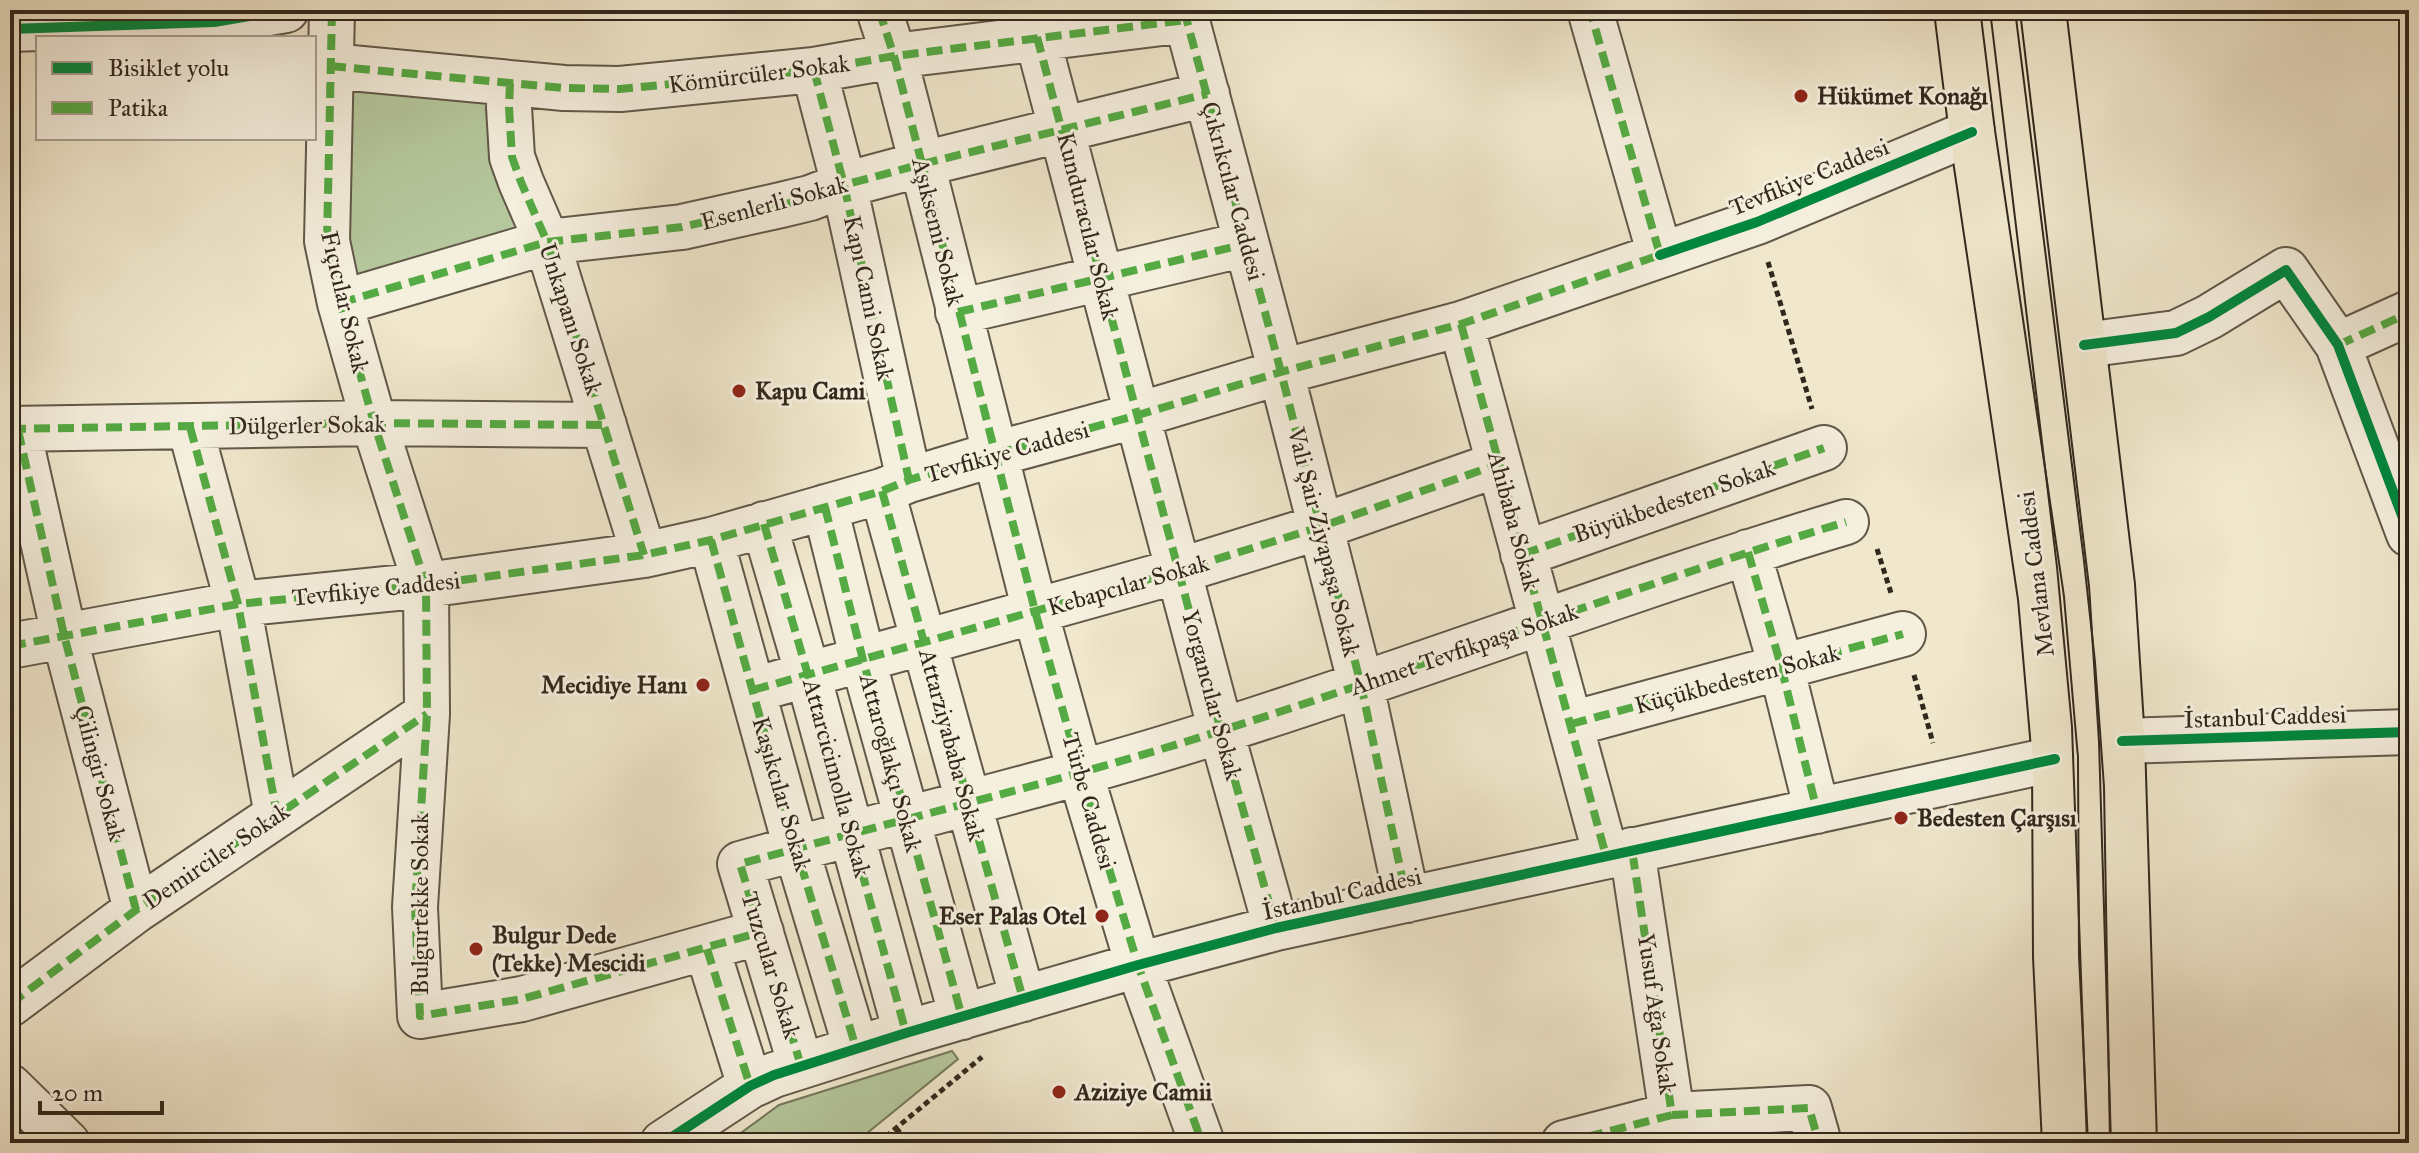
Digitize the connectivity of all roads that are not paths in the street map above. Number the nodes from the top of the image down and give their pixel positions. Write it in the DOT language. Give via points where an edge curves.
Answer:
graph roads {
  1 [pos="286,10"];
  2 [pos="332,10"];
  3 [pos="879,10"];
  4 [pos="1590,10"];
  5 [pos="1957,10"];
  6 [pos="2043,10"];
  7 [pos="1185,15"];
  8 [pos="10,29"];
  9 [pos="1037,37"];
  10 [pos="894,56"];
  11 [pos="330,66"];
  12 [pos="814,70"];
  13 [pos="510,83"];
  14 [pos="1207,94"];
  15 [pos="1063,128"];
  16 [pos="1972,132"];
  17 [pos="922,164"];
  18 [pos="844,185"];
  19 [pos="547,242"];
  20 [pos="1246,244"];
  21 [pos="1660,255"];
  22 [pos="1101,278"];
  23 [pos="340,303"];
  24 [pos="958,312"];
  25 [pos="2409,313"];
  26 [pos="1461,324"];
  27 [pos="2084,345"];
  28 [pos="2338,345"];
  29 [pos="1281,372"];
  30 [pos="1138,415"];
  31 [pos="374,423"];
  32 [pos="604,425"];
  33 [pos="190,427"];
  34 [pos="14,430"];
  35 [pos="1824,448"];
  36 [pos="995,454"];
  37 [pos="1499,464"];
  38 [pos="896,486"];
  39 [pos="825,507"];
  40 [pos="1846,522"];
  41 [pos="764,524"];
  42 [pos="1320,527"];
  43 [pos="2409,534"];
  44 [pos="711,540"];
  45 [pos="1748,552"];
  46 [pos="1523,554"];
  47 [pos="644,555"];
  48 [pos="1178,571"];
  49 [pos="426,585"];
  50 [pos="238,604"];
  51 [pos="1035,611"];
  52 [pos="1542,621"];
  53 [pos="1903,634"];
  54 [pos="64,635"];
  55 [pos="924,643"];
  56 [pos="10,646"];
  57 [pos="863,660"];
  58 [pos="1781,666"];
  59 [pos="808,675"];
  60 [pos="1361,685"];
  61 [pos="753,690"];
  62 [pos="427,714"];
  63 [pos="1571,724"];
  64 [pos="1221,731"];
  65 [pos="2409,732"];
  66 [pos="2122,741"];
  67 [pos="2055,759"];
  68 [pos="1080,772"];
  69 [pos="967,802"];
  70 [pos="1817,811"];
  71 [pos="277,815"];
  72 [pos="906,818"];
  73 [pos="852,833"];
  74 [pos="796,848"];
  75 [pos="1619,853"];
  76 [pos="740,864"];
  77 [pos="1407,900"];
  78 [pos="136,910"];
  79 [pos="1276,928"];
  80 [pos="761,932"];
  81 [pos="707,949"];
  82 [pos="1138,965"];
  83 [pos="1023,999"];
  84 [pos="10,1004"];
  85 [pos="962,1017"];
  86 [pos="906,1033"];
  87 [pos="856,1048"];
  88 [pos="801,1066"];
  89 [pos="750,1086"];
  90 [pos="10,1087"];
  91 [pos="1672,1115"];
  92 [pos="683,1139"];
  93 [pos="67,1143"];
  94 [pos="1202,1143"];
  95 [pos="1564,1143"];
  96 [pos="1819,1143"];
  97 [pos="2065,1143"];
  98 [pos="2134,1143"];
  1 -- 8 [label="street" via="214,22"];
  2 -- 11 [label="street, Fıçıcılar Sokak"];
  3 -- 10 [label="street, Aşıksemi Sokak"];
  4 -- 21 [label="street"];
  5 -- 16 [label="main road, Mevlana Caddesi"];
  6 -- 27 [label="main road"];
  7 -- 9 [label="street, Kömürcüler Sokak"];
  7 -- 14 [label="street, Çıkrıkcılar Caddesi"];
  9 -- 10 [label="street, Kömürcüler Sokak"];
  9 -- 15 [label="street, Kunduracılar Sokak"];
  10 -- 12 [label="street, Kömürcüler Sokak"];
  10 -- 17 [label="street, Aşıksemi Sokak"];
  11 -- 13 [label="street, Kömürcüler Sokak"];
  11 -- 23 [label="street, Fıçıcılar Sokak" via="327,241"];
  12 -- 13 [label="street, Kömürcüler Sokak" via="620,89"];
  12 -- 18 [label="street, Kapı Cami Sokak"];
  13 -- 19 [label="street, Unkapanı Sokak" via="512,157"];
  14 -- 15 [label="street, Esenlerli Sokak"];
  14 -- 20 [label="street, Çıkrıkcılar Caddesi"];
  15 -- 17 [label="street, Esenlerli Sokak"];
  15 -- 22 [label="street, Kunduracılar Sokak"];
  16 -- 21 [label="street, Tevfikiye Caddesi" via="1757,222"];
  16 -- 67 [label="main road, Mevlana Caddesi" via="2041,598"];
  17 -- 18 [label="street, Esenlerli Sokak"];
  17 -- 24 [label="street, Aşıksemi Sokak"];
  18 -- 19 [label="street, Esenlerli Sokak" via="810,198 682,227"];
  18 -- 38 [label="street, Kapı Cami Sokak"];
  19 -- 23 [label="street, Esenlerli Sokak"];
  19 -- 32 [label="street, Unkapanı Sokak"];
  20 -- 22 [label="street"];
  20 -- 29 [label="street, Çıkrıkcılar Caddesi"];
  21 -- 26 [label="street, Tevfikiye Caddesi"];
  22 -- 24 [label="street"];
  22 -- 30 [label="street, Kunduracılar Sokak"];
  23 -- 31 [label="street, Fıçıcılar Sokak"];
  24 -- 36 [label="street, Aşıksemi Sokak"];
  25 -- 28 [label="street"];
  26 -- 29 [label="street, Tevfikiye Caddesi"];
  26 -- 37 [label="street, Ahibaba Sokak"];
  27 -- 28 [label="street" via="2176,333 2286,270"];
  27 -- 66 [label="main road" via="2112,585"];
  28 -- 43 [label="street"];
  29 -- 30 [label="street, Tevfikiye Caddesi"];
  29 -- 42 [label="street, Vali Şair Ziyapaşa Sokak"];
  30 -- 36 [label="street, Tevfikiye Caddesi"];
  30 -- 48 [label="street, Yorgancılar Sokak"];
  31 -- 32 [label="street, Dülgerler Sokak"];
  31 -- 33 [label="street, Dülgerler Sokak"];
  31 -- 49 [label="street, Fıçıcılar Sokak"];
  32 -- 47 [label="street, Unkapanı Sokak"];
  33 -- 34 [label="street, Dülgerler Sokak"];
  33 -- 50 [label="street"];
  34 -- 54 [label="street, Çilingir Sokak"];
  35 -- 46 [label="street, Büyükbedesten Sokak"];
  36 -- 38 [label="street, Tevfikiye Caddesi"];
  36 -- 51 [label="street, Türbe Caddesi"];
  37 -- 42 [label="street, Kebapcılar Sokak"];
  37 -- 46 [label="street, Ahibaba Sokak"];
  38 -- 39 [label="street, Tevfikiye Caddesi"];
  38 -- 55 [label="street, Attarziyababa Sokak"];
  39 -- 41 [label="street, Tevfikiye Caddesi"];
  39 -- 57 [label="street, Attaroğlakçı Sokak"];
  40 -- 45 [label="street, Ahmet Tevfikpaşa Sokak"];
  41 -- 44 [label="street, Tevfikiye Caddesi"];
  41 -- 59 [label="street, Attarcicimolla Sokak"];
  42 -- 48 [label="street, Kebapcılar Sokak"];
  42 -- 60 [label="street, Vali Şair Ziyapaşa Sokak"];
  44 -- 47 [label="street, Tevfikiye Caddesi"];
  44 -- 61 [label="street, Kaşıkcılar Sokak"];
  45 -- 52 [label="street, Ahmet Tevfikpaşa Sokak"];
  45 -- 58 [label="street"];
  46 -- 52 [label="street, Ahibaba Sokak"];
  47 -- 49 [label="street, Tevfikiye Caddesi"];
  48 -- 51 [label="street, Kebapcılar Sokak"];
  48 -- 64 [label="street, Yorgancılar Sokak"];
  49 -- 50 [label="street, Tevfikiye Caddesi"];
  49 -- 62 [label="street, Bulgurtekke Sokak"];
  50 -- 54 [label="street, Tevfikiye Caddesi"];
  50 -- 71 [label="street"];
  51 -- 55 [label="street, Kebapcılar Sokak"];
  51 -- 68 [label="street, Türbe Caddesi"];
  52 -- 60 [label="street, Ahmet Tevfikpaşa Sokak"];
  52 -- 63 [label="street, Ahibaba Sokak"];
  53 -- 58 [label="street, Küçükbedesten Sokak"];
  54 -- 56 [label="street, Tevfikiye Caddesi"];
  54 -- 78 [label="street, Çilingir Sokak"];
  55 -- 57 [label="street, Kebapcılar Sokak"];
  55 -- 69 [label="street, Attarziyababa Sokak"];
  57 -- 59 [label="street, Kebapcılar Sokak"];
  57 -- 72 [label="street, Attaroğlakçı Sokak"];
  58 -- 63 [label="street, Küçükbedesten Sokak"];
  58 -- 70 [label="street"];
  59 -- 61 [label="street, Kebapcılar Sokak"];
  59 -- 73 [label="street, Attarcicimolla Sokak"];
  60 -- 64 [label="street, Ahmet Tevfikpaşa Sokak"];
  60 -- 77 [label="street, Vali Şair Ziyapaşa Sokak"];
  61 -- 74 [label="street, Kaşıkcılar Sokak"];
  62 -- 71 [label="street, Demirciler Sokak"];
  62 -- 81 [label="street, Bulgurtekke Sokak" via="415,907 420,1016 522,999"];
  63 -- 75 [label="street, Ahibaba Sokak"];
  64 -- 68 [label="street, Ahmet Tevfikpaşa Sokak"];
  64 -- 79 [label="street, Yorgancılar Sokak"];
  65 -- 66 [label="street, İstanbul Caddesi"];
  66 -- 98 [label="main road"];
  67 -- 70 [label="street, İstanbul Caddesi"];
  67 -- 97 [label="main road, Mevlana Caddesi" via="2056,957"];
  68 -- 69 [label="street, Ahmet Tevfikpaşa Sokak"];
  68 -- 82 [label="street, Türbe Caddesi"];
  69 -- 72 [label="street, Ahmet Tevfikpaşa Sokak"];
  69 -- 83 [label="street, Attarziyababa Sokak"];
  70 -- 75 [label="street, İstanbul Caddesi"];
  71 -- 78 [label="street, Demirciler Sokak"];
  72 -- 73 [label="street, Ahmet Tevfikpaşa Sokak"];
  72 -- 85 [label="street, Attaroğlakçı Sokak"];
  73 -- 74 [label="street, Ahmet Tevfikpaşa Sokak"];
  73 -- 86 [label="street, Attarcicimolla Sokak"];
  74 -- 76 [label="street, Ahmet Tevfikpaşa Sokak"];
  74 -- 87 [label="street, Kaşıkcılar Sokak"];
  75 -- 77 [label="street, İstanbul Caddesi"];
  75 -- 91 [label="street, Yusuf Ağa Sokak"];
  76 -- 80 [label="street, Tuzcular Sokak"];
  77 -- 79 [label="street, İstanbul Caddesi"];
  78 -- 84 [label="street, Demirciler Sokak"];
  79 -- 82 [label="street, İstanbul Caddesi"];
  80 -- 81 [label="street, Bulgurtekke Sokak"];
  80 -- 88 [label="street, Tuzcular Sokak"];
  81 -- 89 [label="street"];
  82 -- 83 [label="street, İstanbul Caddesi"];
  82 -- 94 [label="street, Türbe Caddesi"];
  83 -- 85 [label="street, İstanbul Caddesi"];
  85 -- 86 [label="street, İstanbul Caddesi"];
  86 -- 87 [label="street, İstanbul Caddesi"];
  87 -- 88 [label="street, İstanbul Caddesi"];
  88 -- 89 [label="street, İstanbul Caddesi"];
  89 -- 92 [label="street, İstanbul Caddesi"];
  90 -- 93 [label="street"];
  91 -- 95 [label="street, Yusuf Ağa Sokak"];
  91 -- 96 [label="street" via="1809,1108"];
}
